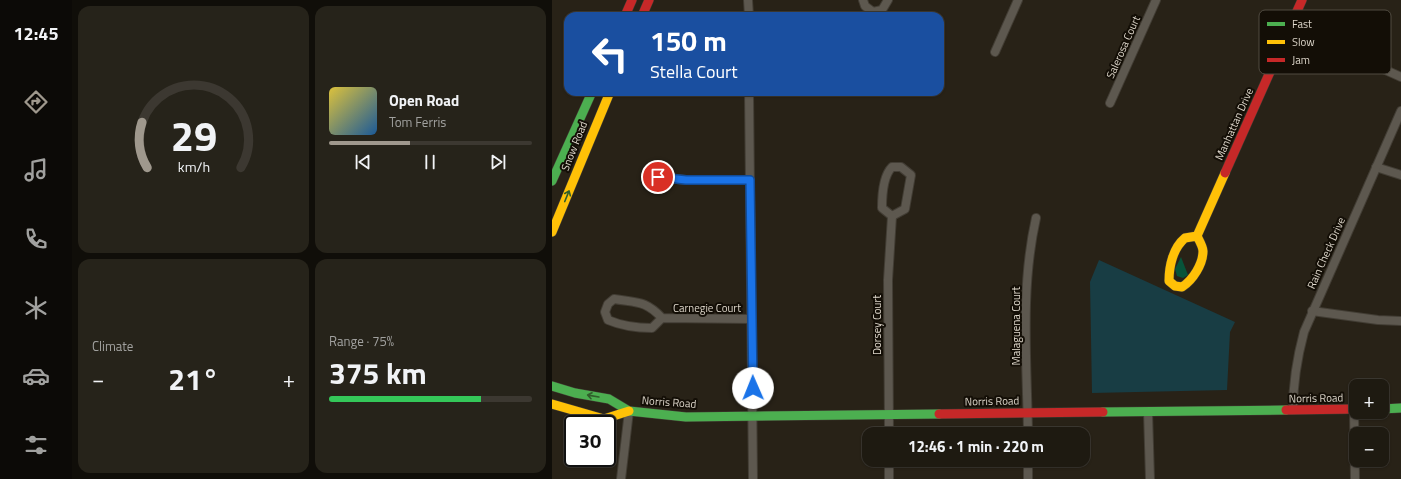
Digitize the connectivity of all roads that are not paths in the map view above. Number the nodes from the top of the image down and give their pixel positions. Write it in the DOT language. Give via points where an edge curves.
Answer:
graph roads {
  1 [pos="632,0"];
  2 [pos="649,0"];
  3 [pos="748,0"];
  4 [pos="863,0"];
  5 [pos="888,0"];
  6 [pos="1018,0"];
  7 [pos="1156,0"];
  8 [pos="1302,0"];
  9 [pos="1298,10"];
  10 [pos="627,12"];
  11 [pos="644,12"];
  12 [pos="748,12"];
  13 [pos="995,52"];
  14 [pos="1391,72"];
  15 [pos="1269,74"];
  16 [pos="1401,77"];
  17 [pos="590,96"];
  18 [pos="608,96"];
  19 [pos="749,96"];
  20 [pos="1110,103"];
  21 [pos="1401,111"];
  22 [pos="1376,167"];
  23 [pos="1401,175"];
  24 [pos="658,177"];
  25 [pos="750,180"];
  26 [pos="552,181"];
  27 [pos="892,216"];
  28 [pos="1036,218"];
  29 [pos="552,232"];
  30 [pos="1197,236"];
  31 [pos="1312,311"];
  32 [pos="662,318"];
  33 [pos="752,319"];
  34 [pos="1401,321"];
  35 [pos="552,386"];
  36 [pos="552,404"];
  37 [pos="1401,408"];
  38 [pos="1349,409"];
  39 [pos="1389,409"];
  40 [pos="1293,410"];
  41 [pos="629,411"];
  42 [pos="1148,412"];
  43 [pos="1028,413"];
  44 [pos="889,414"];
  45 [pos="753,416"];
  46 [pos="1355,419"];
  47 [pos="889,427"];
  48 [pos="1028,427"];
  49 [pos="889,467"];
  50 [pos="1028,467"];
  51 [pos="621,479"];
  52 [pos="753,479"];
  53 [pos="889,479"];
  54 [pos="1028,479"];
  55 [pos="1150,479"];
  56 [pos="1355,479"];
  1 -- 10 [label="street"];
  2 -- 11 [label="street"];
  3 -- 12 [label="street"];
  4 -- 5 [label="street" via="865,6 873,12 882,10"];
  6 -- 13 [label="street"];
  7 -- 20 [label="street, Salerosa Court"];
  8 -- 9 [label="street, Manhattan Drive"];
  14 -- 16 [label="street"];
  15 -- 30 [label="street, Manhattan Drive"];
  17 -- 26 [label="street, Snow Road"];
  29 -- 18 [label="street, Snow Road, one-way"];
  19 -- 25 [label="street"];
  21 -- 22 [label="street, Rain Check Drive"];
  22 -- 23 [label="street"];
  22 -- 31 [label="street, Rain Check Drive"];
  24 -- 25 [label="street" via="686,180"];
  25 -- 33 [label="street"];
  27 -- 27 [label="street" via="905,209 911,175 901,167 892,167 887,172 882,195 882,208"];
  27 -- 44 [label="street, Dorsey Court" via="888,280"];
  28 -- 43 [label="street, Malaguena Court" via="1026,287"];
  30 -- 30 [label="street" via="1185,238 1179,244 1168,271 1169,281 1175,286 1182,287 1190,283 1198,269 1204,251"];
  31 -- 34 [label="street" via="1371,320"];
  31 -- 40 [label="street, Rain Check Drive" via="1298,355"];
  32 -- 32 [label="street, Carnegie Court" via="645,304 614,299 608,304 605,312 608,320 619,325 640,328 652,328"];
  32 -- 33 [label="street, Carnegie Court"];
  33 -- 45 [label="street"];
  41 -- 35 [label="street, Norris Road, one-way" via="609,399"];
  36 -- 41 [label="street, Norris Road" via="604,419"];
  37 -- 39 [label="street"];
  38 -- 40 [label="street, Norris Road"];
  40 -- 42 [label="street, Norris Road"];
  41 -- 45 [label="street, Norris Road" via="686,416"];
  41 -- 51 [label="street"];
  42 -- 43 [label="street, Norris Road"];
  42 -- 55 [label="street"];
  43 -- 44 [label="street, Norris Road"];
  43 -- 48 [label="street, Malaguena Court"];
  44 -- 45 [label="street, Norris Road"];
  44 -- 47 [label="street, Dorsey Court"];
  45 -- 52 [label="street"];
  46 -- 56 [label="street"];
  49 -- 53 [label="street"];
  50 -- 54 [label="street"];
}
